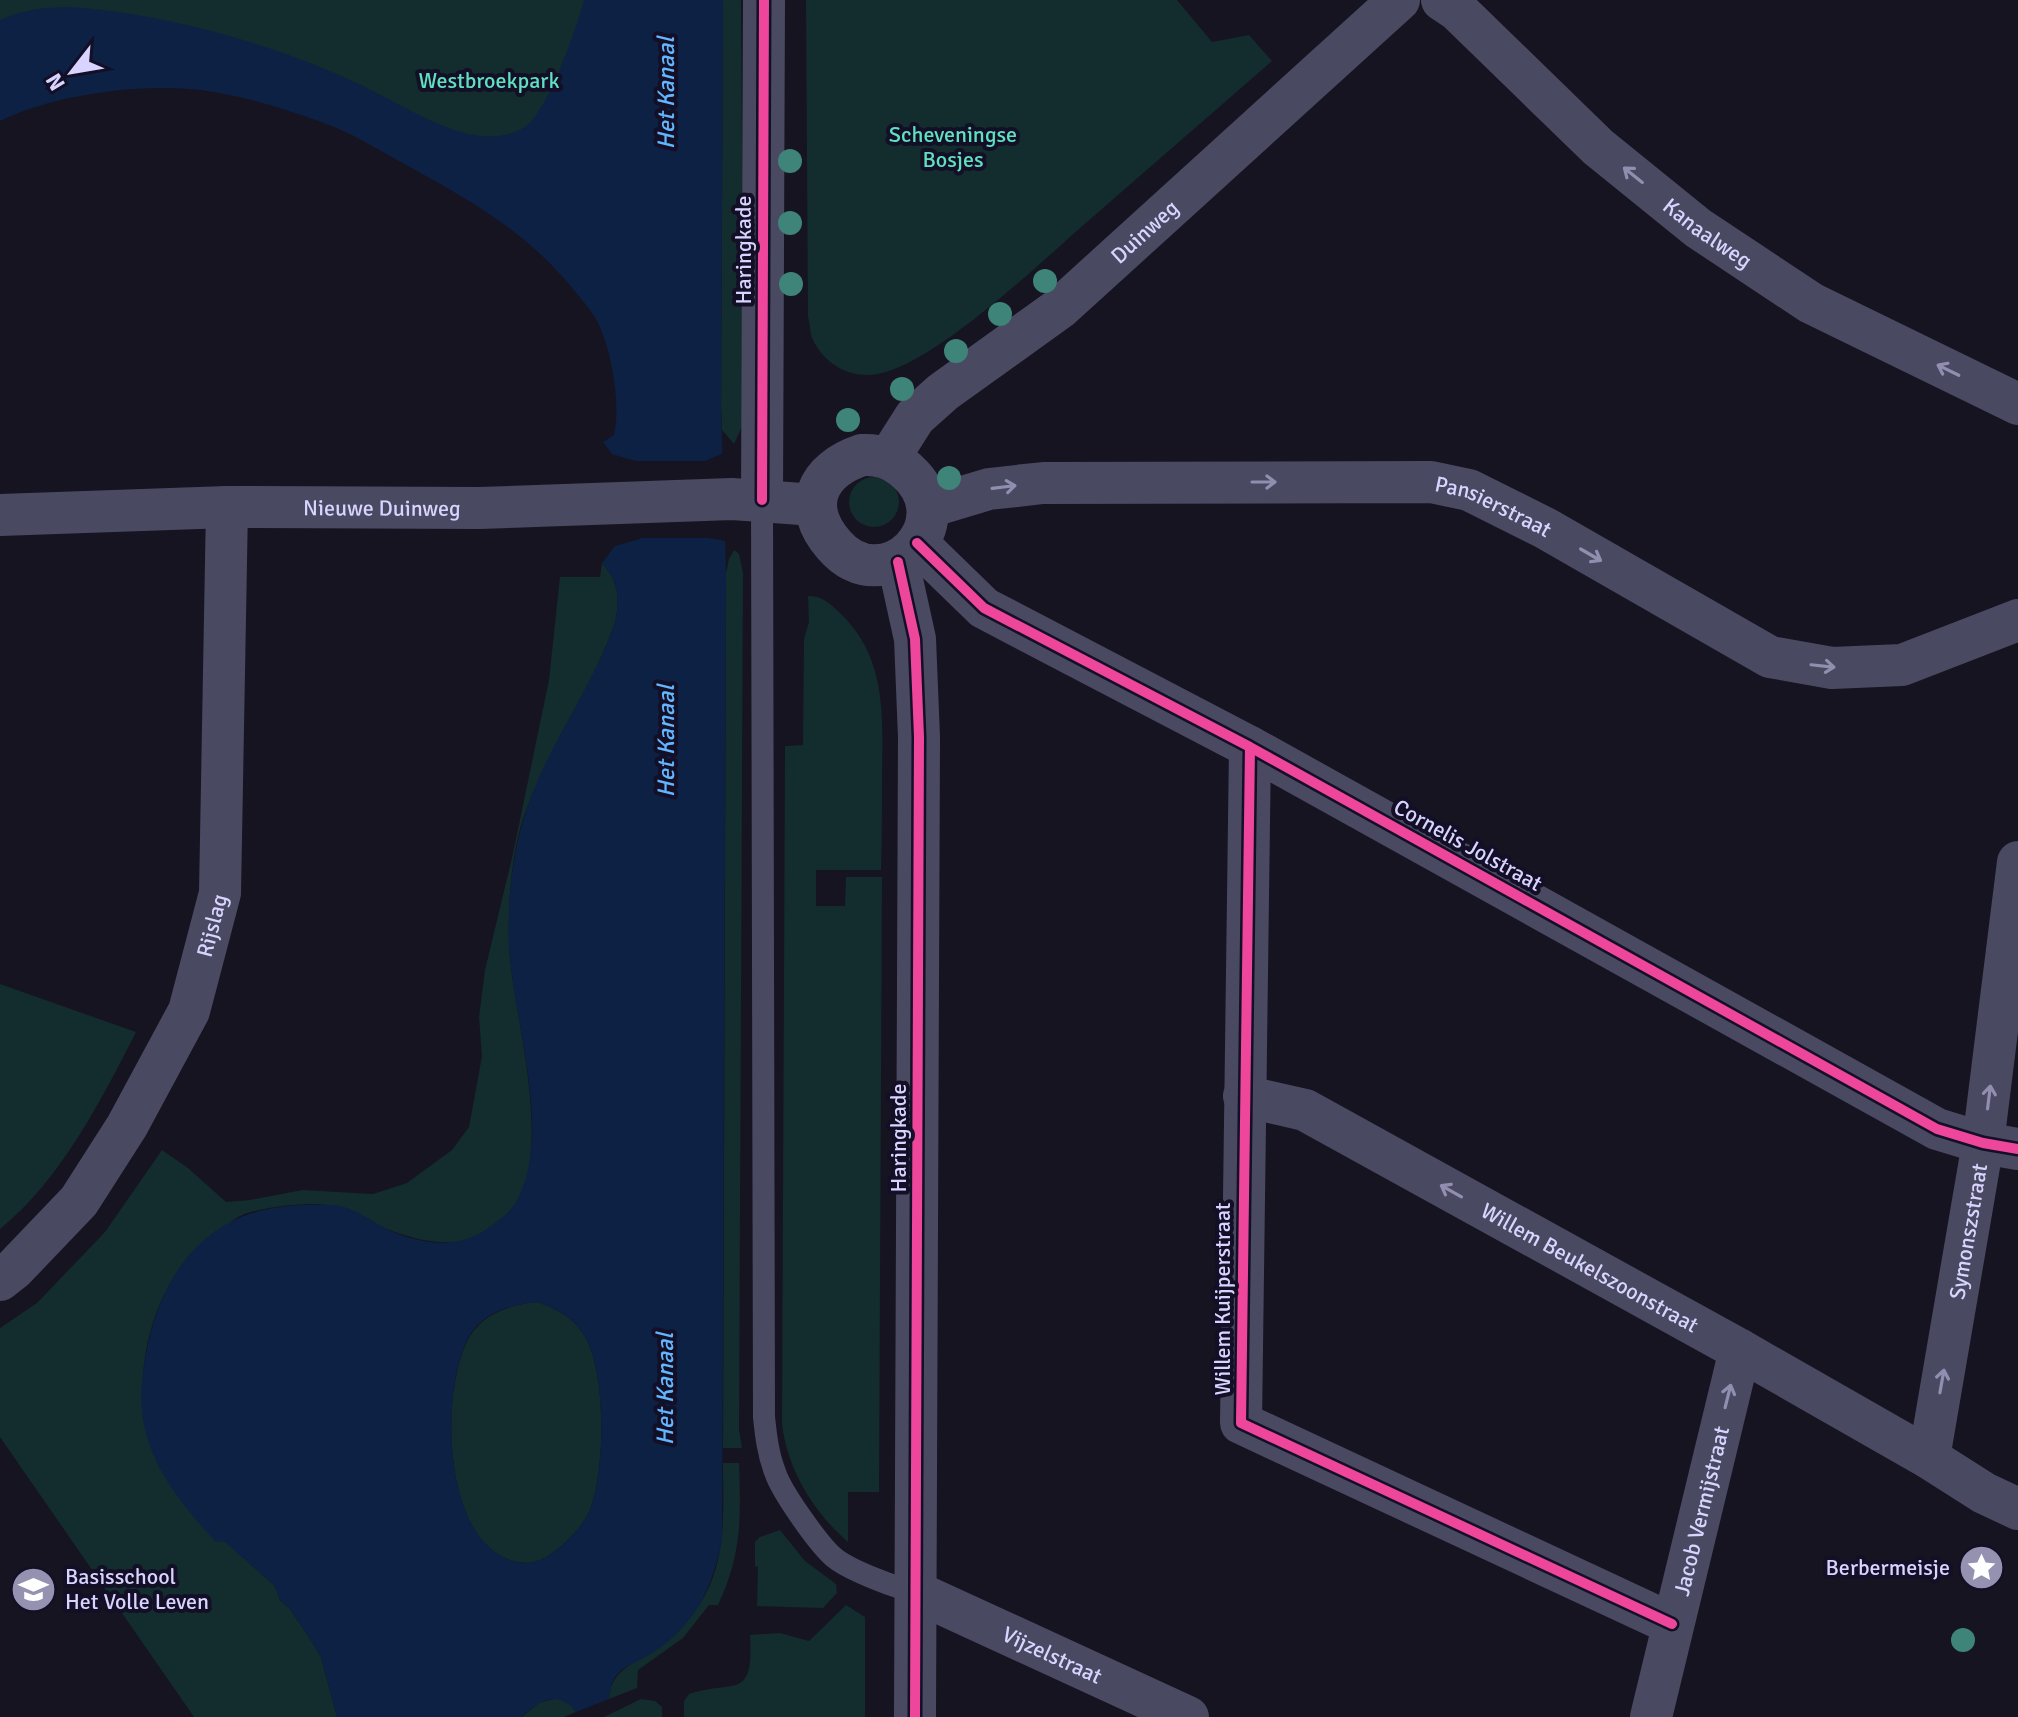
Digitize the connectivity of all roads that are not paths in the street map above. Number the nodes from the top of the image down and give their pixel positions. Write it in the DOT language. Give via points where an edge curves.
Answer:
graph roads {
  1 [pos="764,0"];
  2 [pos="1399,0"];
  3 [pos="1442,0"];
  4 [pos="2018,404"];
  5 [pos="889,458"];
  6 [pos="747,500"];
  7 [pos="815,505"];
  8 [pos="227,507"];
  9 [pos="0,515"];
  10 [pos="915,537"];
  11 [pos="2018,620"];
  12 [pos="1250,747"];
  13 [pos="2018,862"];
  14 [pos="1244,1096"];
  15 [pos="2000,1146"];
  16 [pos="0,1280"];
  17 [pos="1740,1350"];
  18 [pos="1929,1458"];
  19 [pos="2018,1509"];
  20 [pos="916,1592"];
  21 [pos="1672,1624"];
  22 [pos="915,1717"];
  23 [pos="1188,1717"];
  24 [pos="1651,1717"];
  1 -- 6 [label="street, Haringkade"];
  2 -- 5 [label="street, Duinweg" via="1060,308 915,417"];
  4 -- 3 [label="street, Kanaalweg, one-way" via="1811,303 1698,228 1598,147"];
  5 -- 7 [label="street" via="862,455 838,465 818,488"];
  5 -- 10 [label="street" via="925,491"];
  6 -- 7 [label="street"];
  6 -- 8 [label="street, Nieuwe Duinweg" via="479,508"];
  6 -- 20 [label="lane, Haringkade" via="766,1441 775,1475 835,1558 892,1587"];
  7 -- 10 [label="street" via="835,547 862,564 881,566"];
  8 -- 9 [label="street, Nieuwe Duinweg"];
  8 -- 16 [label="street, Rijslag" via="220,893 189,1011 79,1201"];
  10 -- 11 [label="street, Pansierstraat, one-way" via="989,489 1043,483 1431,482 1469,490 1545,528 1770,657 1841,668 1902,665"];
  10 -- 12 [label="street, Cornelis Jolstraat" via="984,608"];
  10 -- 20 [label="street, Haringkade"];
  12 -- 14 [label="street, Willem Kuijperstraat"];
  12 -- 15 [label="street, Cornelis Jolstraat" via="1937,1129"];
  15 -- 13 [label="street, Symonszstraat, one-way"];
  17 -- 14 [label="street, Willem Beukelszoonstraat, one-way" via="1305,1110"];
  14 -- 21 [label="street, Willem Kuijperstraat" via="1241,1423"];
  18 -- 15 [label="street, Symonszstraat, one-way"];
  17 -- 18 [label="street, Willem Beukelszoonstraat"];
  21 -- 17 [label="street, Jacob Vermijstraat, one-way"];
  18 -- 19 [label="street, Willem Beukelszoonstraat"];
  20 -- 22 [label="street, Haringkade"];
  20 -- 23 [label="street, Vijzelstraat"];
  21 -- 24 [label="street, Jacob Vermijstraat"];
}
